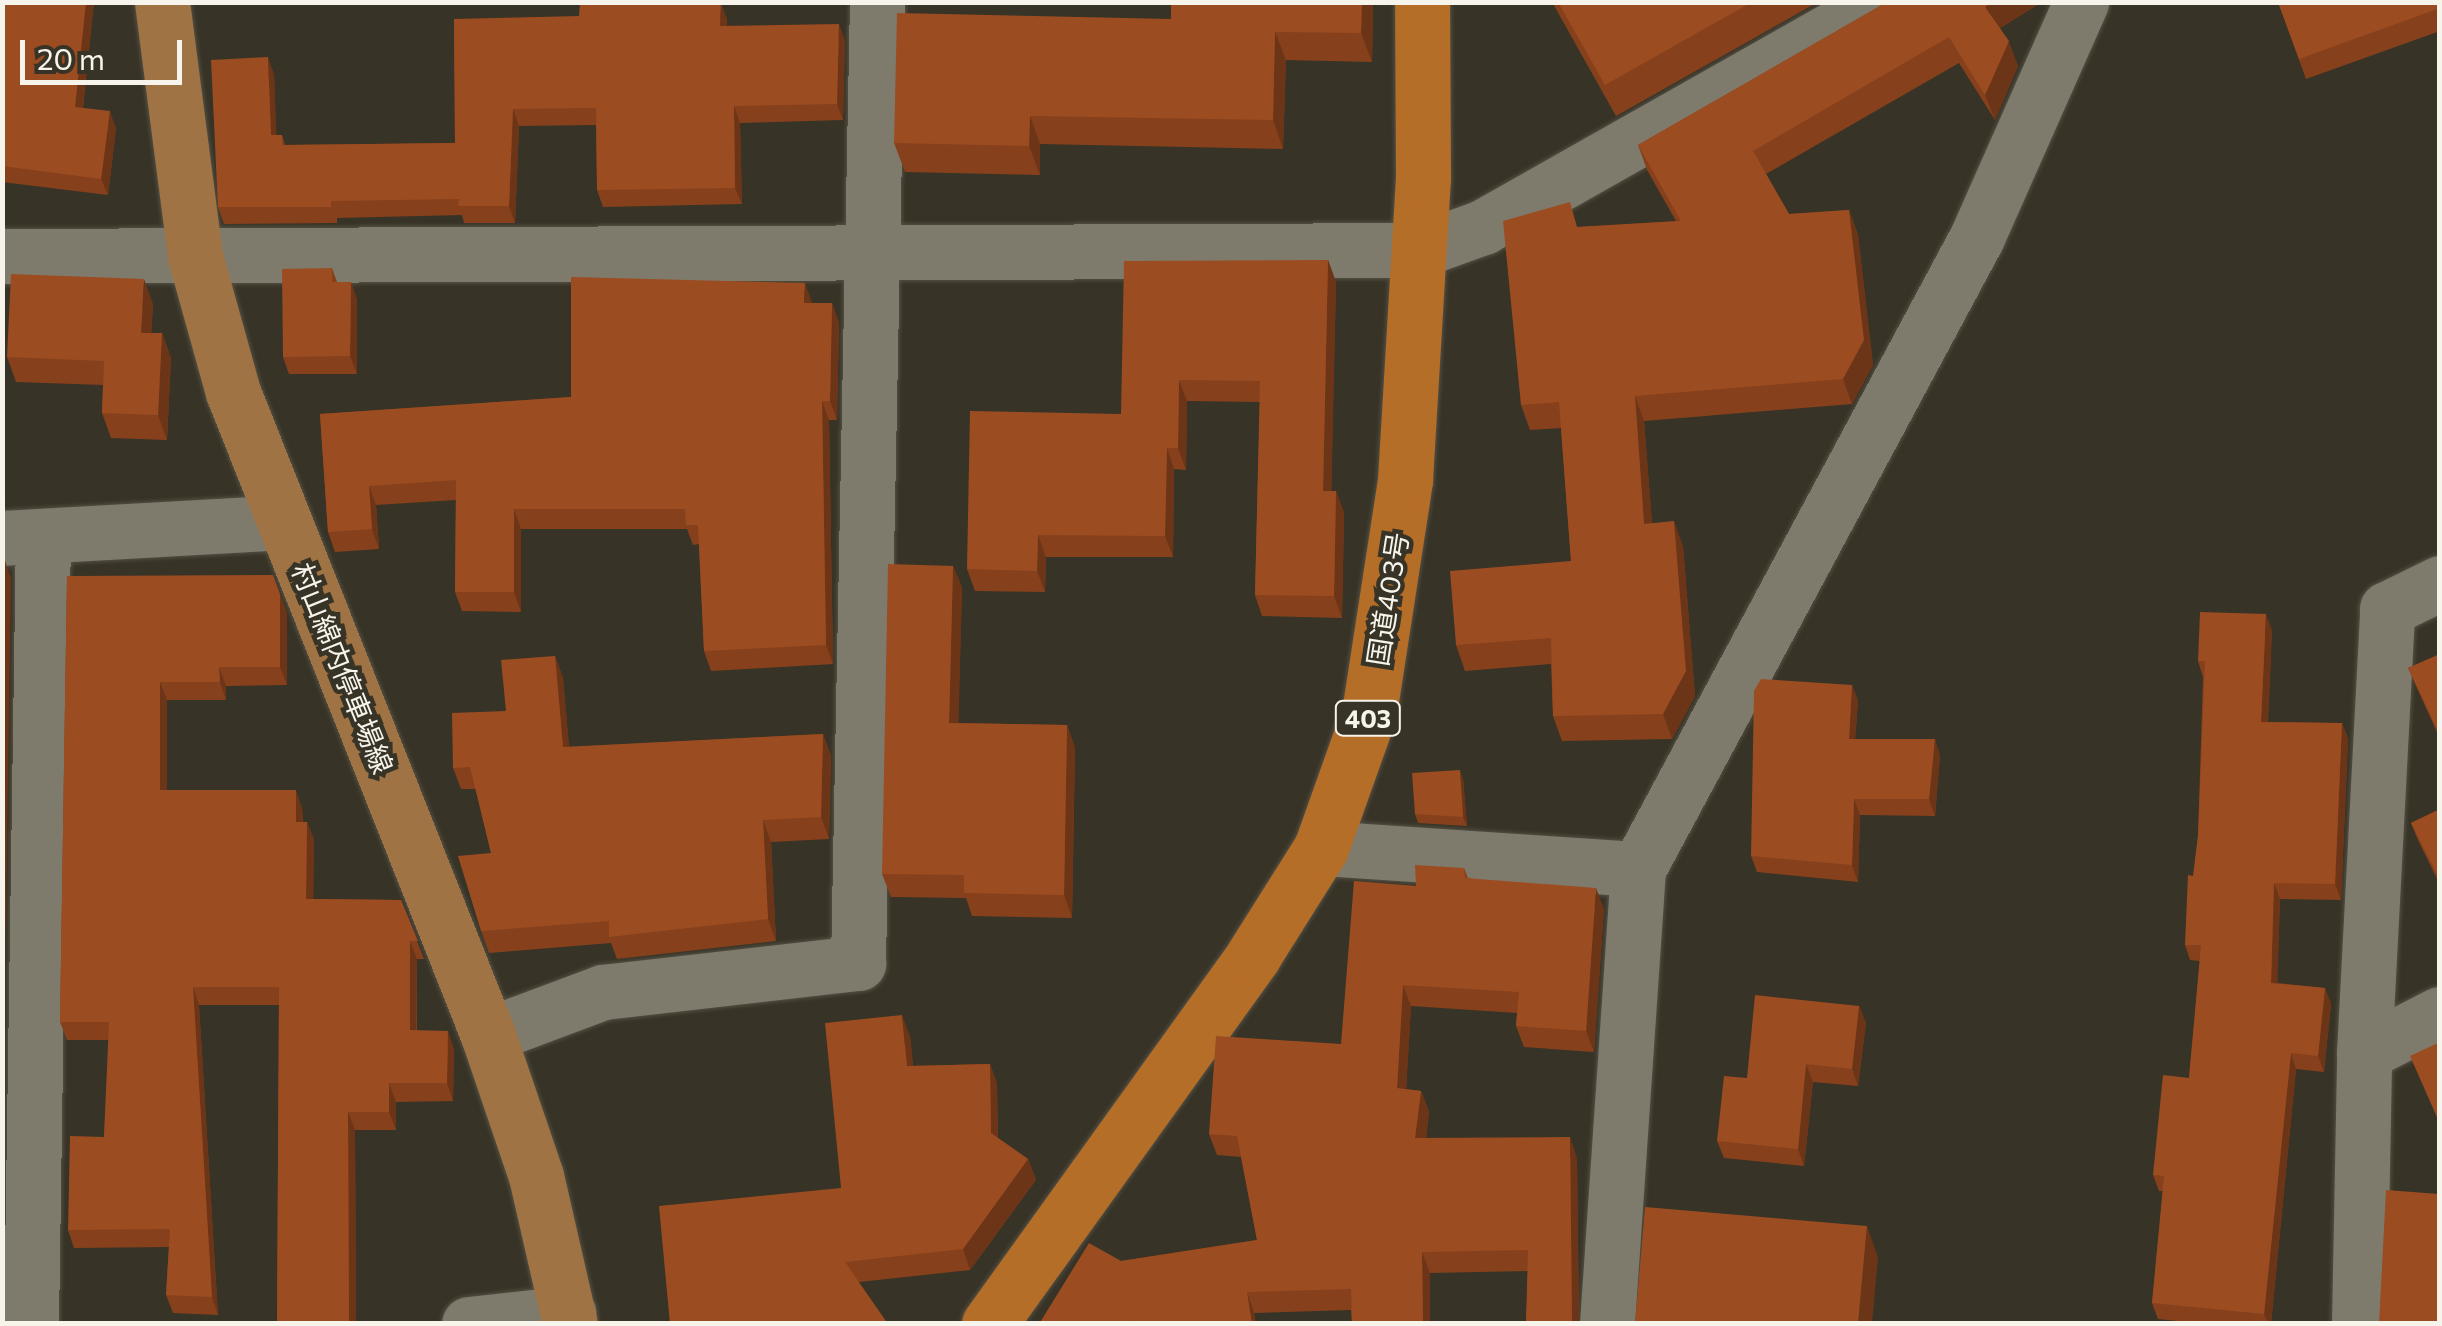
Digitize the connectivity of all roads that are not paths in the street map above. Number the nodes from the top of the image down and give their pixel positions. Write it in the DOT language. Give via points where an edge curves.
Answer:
graph roads {
  1 [pos="162,2"];
  2 [pos="877,2"];
  3 [pos="1422,2"];
  4 [pos="1880,2"];
  5 [pos="2082,2"];
  6 [pos="1420,250"];
  7 [pos="874,253"];
  8 [pos="2,256"];
  9 [pos="195,256"];
  10 [pos="285,522"];
  11 [pos="23,537"];
  12 [pos="2440,583"];
  13 [pos="1321,848"];
  14 [pos="1638,869"];
  15 [pos="2440,1014"];
  16 [pos="488,1036"];
  17 [pos="2364,1053"];
  18 [pos="569,1318"];
  19 [pos="31,1324"];
  20 [pos="469,1324"];
  21 [pos="989,1324"];
  22 [pos="1607,1324"];
  23 [pos="2359,1324"];
  1 -- 9 [label="main road, 村山綿内停車場線"];
  2 -- 7 [label="street"];
  3 -- 6 [label="highway, 国道403号 / 403"];
  4 -- 6 [label="street" via="1483,227"];
  5 -- 14 [label="street" via="1977,237"];
  6 -- 7 [label="street"];
  6 -- 13 [label="highway, 国道403号 / 403" via="1405,480 1369,713"];
  7 -- 9 [label="street"];
  7 -- 16 [label="street" via="858,963 603,992"];
  8 -- 9 [label="street"];
  9 -- 10 [label="main road, 村山綿内停車場線" via="233,392"];
  10 -- 11 [label="street"];
  10 -- 16 [label="main road, 村山綿内停車場線"];
  11 -- 19 [label="street"];
  12 -- 17 [label="street" via="2387,609"];
  13 -- 14 [label="street"];
  13 -- 21 [label="highway, 国道403号 / 403" via="1253,956"];
  14 -- 22 [label="street"];
  15 -- 17 [label="street"];
  16 -- 18 [label="main road, 村山綿内停車場線" via="536,1176"];
  17 -- 23 [label="street"];
  18 -- 20 [label="street"];
}
